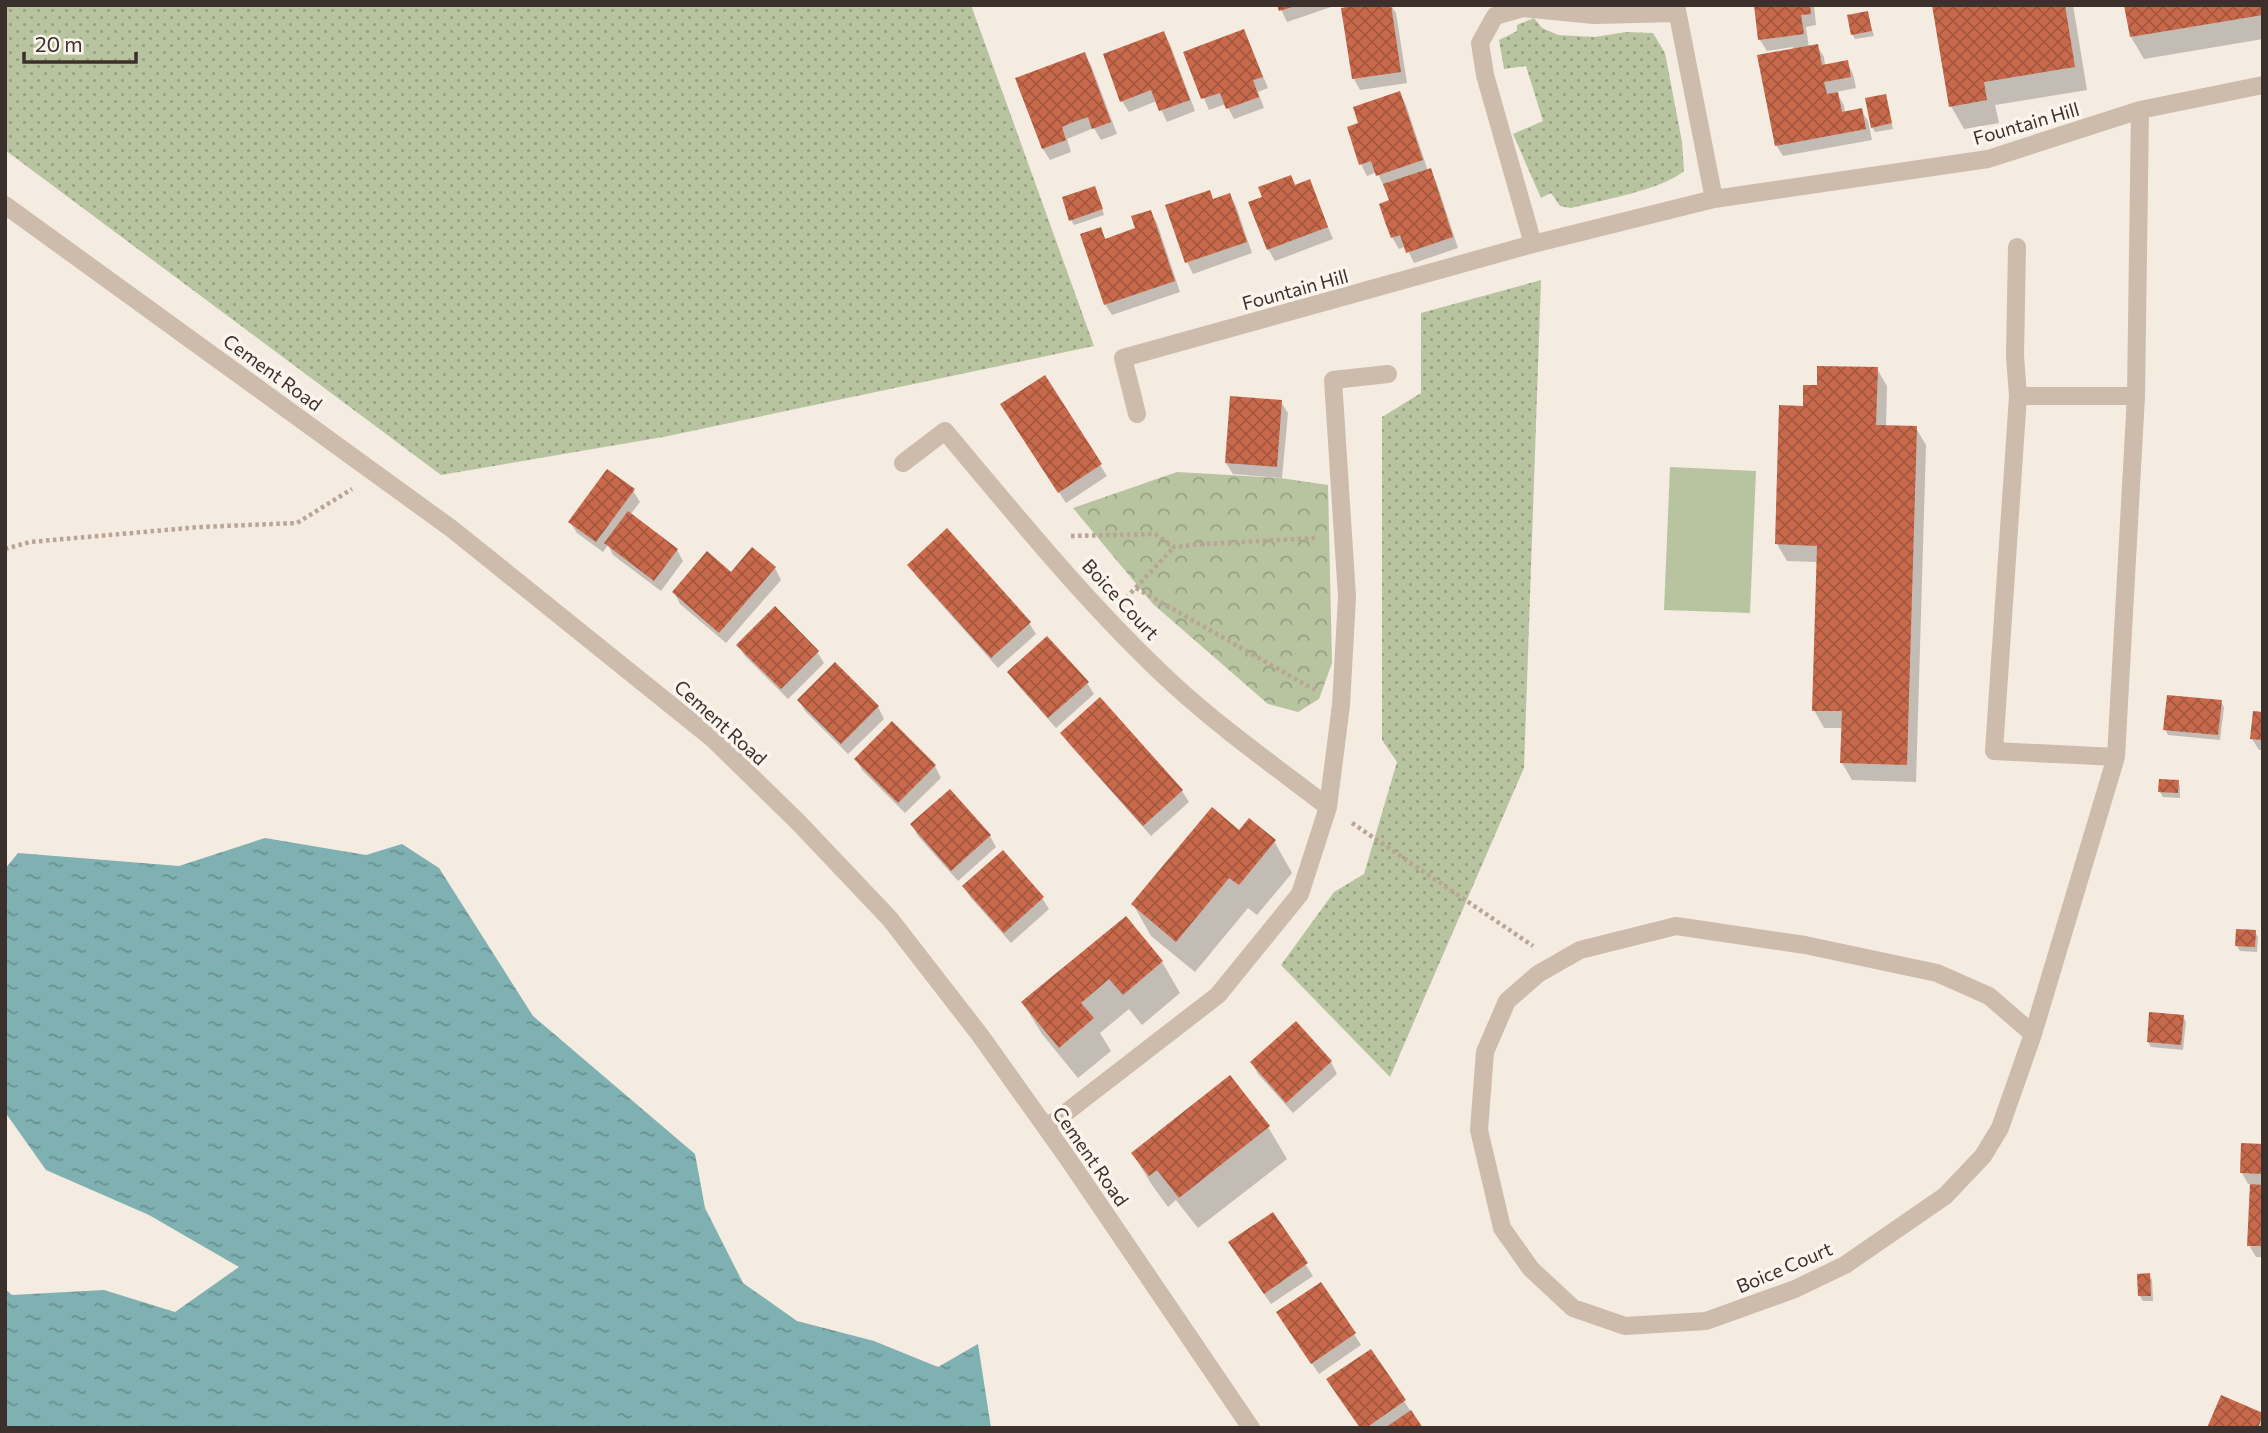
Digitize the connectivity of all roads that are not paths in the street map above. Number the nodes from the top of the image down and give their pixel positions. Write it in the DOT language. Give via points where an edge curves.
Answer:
graph roads {
  1 [pos="1676,9"];
  2 [pos="2263,85"];
  3 [pos="2140,110"];
  4 [pos="1714,199"];
  5 [pos="5,205"];
  6 [pos="1533,244"];
  7 [pos="2017,247"];
  8 [pos="1388,374"];
  9 [pos="2136,396"];
  10 [pos="2018,397"];
  11 [pos="1137,414"];
  12 [pos="903,463"];
  13 [pos="2116,757"];
  14 [pos="1328,807"];
  15 [pos="2034,1034"];
  16 [pos="1046,1128"];
  17 [pos="1251,1428"];
  1 -- 4 [label="street"];
  1 -- 6 [label="street" via="1594,15 1522,8 1495,16 1480,43 1483,64"];
  2 -- 3 [label="street, Fountain Hill"];
  3 -- 4 [label="street, Fountain Hill" via="1988,159"];
  3 -- 9 [label="street, Boice Court"];
  4 -- 6 [label="street, Fountain Hill"];
  5 -- 16 [label="street, Cement Road" via="452,529 723,748 890,919"];
  6 -- 11 [label="street, Fountain Hill" via="1123,358"];
  7 -- 10 [label="street"];
  8 -- 14 [label="street" via="1334,380 1347,597"];
  9 -- 10 [label="street"];
  9 -- 13 [label="street, Boice Court"];
  10 -- 13 [label="street" via="1994,751"];
  12 -- 14 [label="street, Boice Court" via="945,431 1035,538 1174,684"];
  13 -- 15 [label="street, Boice Court"];
  14 -- 16 [label="street" via="1300,894 1218,995"];
  15 -- 15 [label="street, Boice Court" via="1989,996 1937,973 1805,945 1676,926 1580,950 1538,974 1507,1001 1485,1052 1479,1130 1502,1228 1531,1269 1573,1308 1625,1326 1706,1321 1795,1290 1845,1265 1945,1196 1983,1156 2000,1128"];
  16 -- 17 [label="street, Cement Road"];
}
